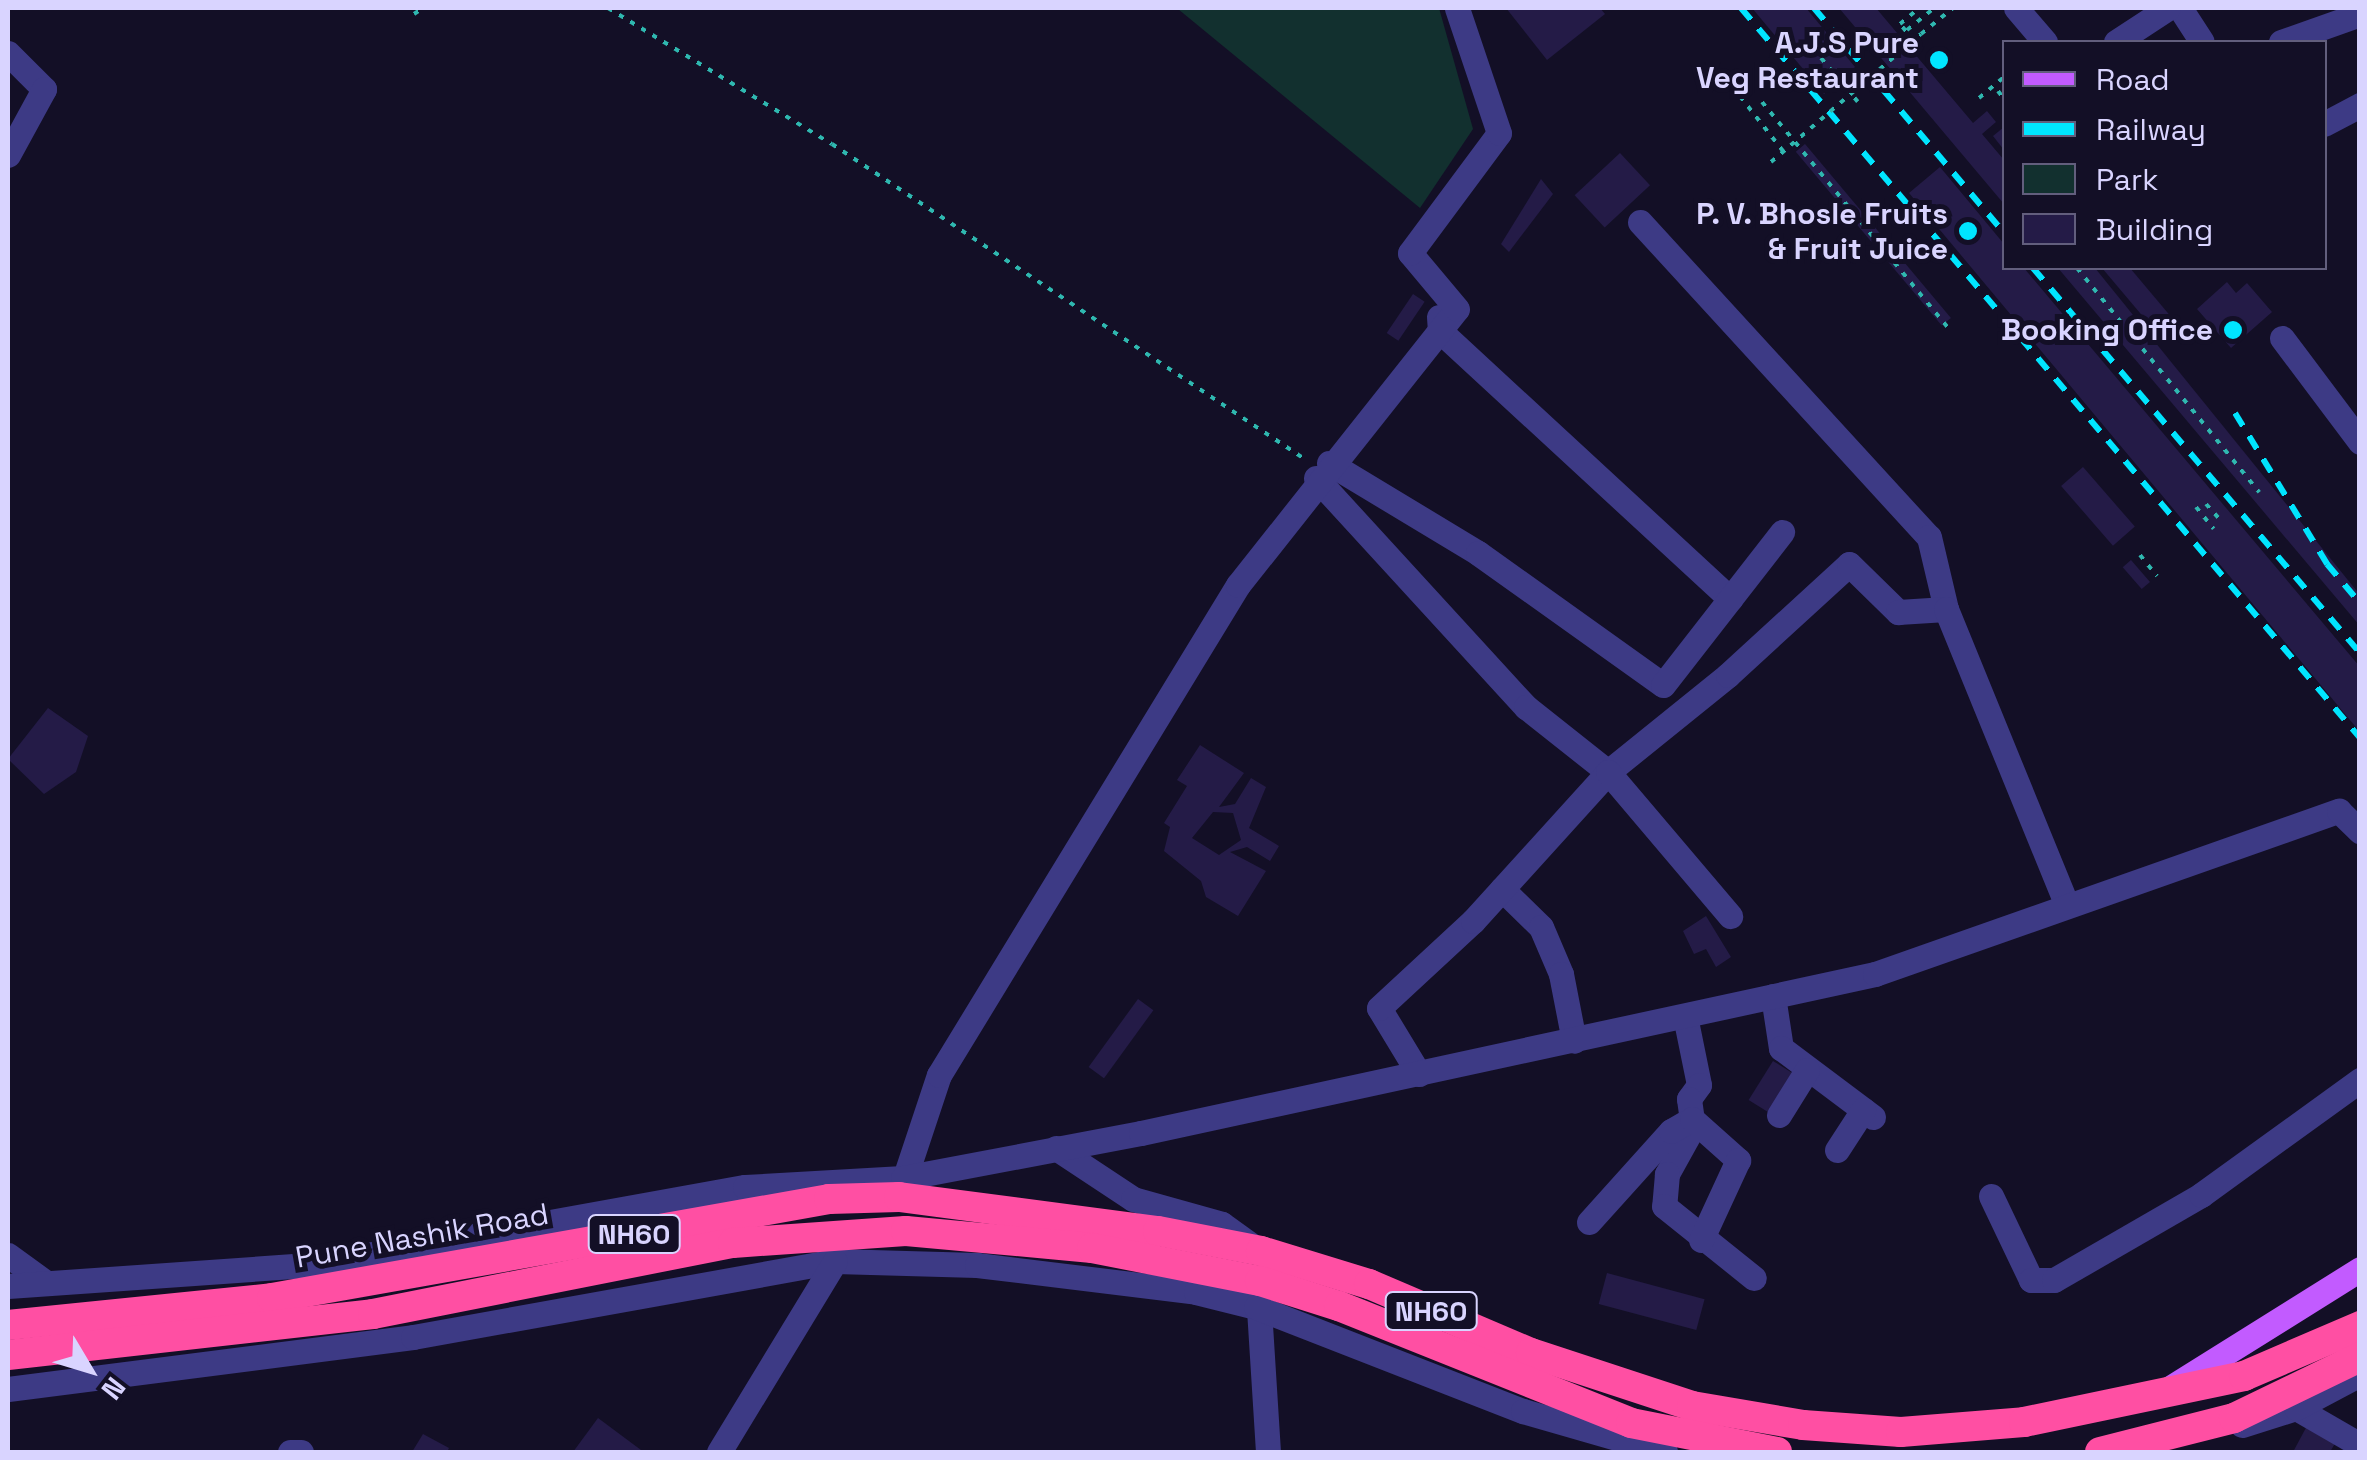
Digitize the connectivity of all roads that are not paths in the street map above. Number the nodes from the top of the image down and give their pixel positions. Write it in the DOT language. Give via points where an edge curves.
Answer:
graph roads {
  1 [pos="1457,8"];
  2 [pos="2016,8"];
  3 [pos="2168,8"];
  4 [pos="2180,8"];
  5 [pos="2360,14"];
  6 [pos="2043,40"];
  7 [pos="2119,40"];
  8 [pos="2201,40"];
  9 [pos="2287,40"];
  10 [pos="8,52"];
  11 [pos="2360,105"];
  12 [pos="2327,122"];
  13 [pos="8,155"];
  14 [pos="1640,222"];
  15 [pos="1440,330"];
  16 [pos="2282,338"];
  17 [pos="2360,442"];
  18 [pos="1322,471"];
  19 [pos="1782,532"];
  20 [pos="1730,599"];
  21 [pos="1946,609"];
  22 [pos="1608,772"];
  23 [pos="2360,831"];
  24 [pos="1502,889"];
  25 [pos="2067,905"];
  26 [pos="1730,916"];
  27 [pos="1773,996"];
  28 [pos="1685,1016"];
  29 [pos="1574,1041"];
  30 [pos="1807,1070"];
  31 [pos="1419,1074"];
  32 [pos="2360,1080"];
  33 [pos="1779,1115"];
  34 [pos="1692,1120"];
  35 [pos="1056,1148"];
  36 [pos="1837,1150"];
  37 [pos="901,1187"];
  38 [pos="1990,1196"];
  39 [pos="1589,1222"];
  40 [pos="1701,1240"];
  41 [pos="8,1255"];
  42 [pos="835,1261"];
  43 [pos="2360,1269"];
  44 [pos="1754,1278"];
  45 [pos="1259,1280"];
  46 [pos="45,1282"];
  47 [pos="8,1286"];
  48 [pos="8,1325"];
  49 [pos="2360,1326"];
  50 [pos="8,1355"];
  51 [pos="2360,1357"];
  52 [pos="2360,1374"];
  53 [pos="8,1389"];
  54 [pos="2162,1393"];
  55 [pos="2296,1408"];
  56 [pos="2360,1445"];
  57 [pos="290,1452"];
  58 [pos="301,1452"];
  59 [pos="719,1452"];
  60 [pos="1268,1452"];
  61 [pos="1665,1452"];
  62 [pos="1777,1452"];
  63 [pos="2100,1452"];
  64 [pos="2141,1452"];
  1 -- 15 [label="street" via="1499,134 1410,253 1457,309"];
  2 -- 6 [label="street"];
  3 -- 7 [label="street"];
  4 -- 8 [label="street"];
  5 -- 9 [label="street"];
  10 -- 13 [label="street" via="44,88"];
  11 -- 12 [label="street"];
  14 -- 21 [label="street" via="1928,537"];
  15 -- 18 [label="street"];
  15 -- 20 [label="street"];
  16 -- 17 [label="street"];
  18 -- 20 [label="street" via="1478,553 1663,685"];
  18 -- 22 [label="street" via="1526,706"];
  18 -- 37 [label="street" via="1238,585 939,1075"];
  19 -- 20 [label="street"];
  21 -- 22 [label="street" via="1898,612 1849,564"];
  21 -- 25 [label="street"];
  22 -- 24 [label="street"];
  22 -- 26 [label="street"];
  23 -- 25 [label="street" via="2339,810"];
  24 -- 29 [label="street" via="1541,926 1561,974"];
  24 -- 31 [label="street" via="1379,1008"];
  25 -- 27 [label="street" via="1875,974"];
  27 -- 28 [label="street"];
  27 -- 30 [label="street" via="1781,1048"];
  28 -- 29 [label="street"];
  28 -- 34 [label="street" via="1699,1078 1690,1099"];
  29 -- 31 [label="street"];
  30 -- 33 [label="street"];
  30 -- 36 [label="street" via="1868,1114"];
  31 -- 35 [label="street"];
  32 -- 38 [label="street" via="2201,1195 2054,1280 2032,1280"];
  34 -- 39 [label="street" via="1671,1131"];
  34 -- 40 [label="street" via="1668,1174 1664,1201 1667,1213"];
  34 -- 40 [label="street" via="1738,1160"];
  35 -- 37 [label="street"];
  35 -- 45 [label="street" via="1132,1198 1222,1224"];
  37 -- 45 [label="highway, Pune Nashik Road / NH60" via="1158,1231"];
  37 -- 46 [label="street" via="744,1187 312,1264"];
  37 -- 48 [label="highway, Pune Nashik Road / NH60" via="272,1298"];
  40 -- 44 [label="street"];
  41 -- 46 [label="street"];
  42 -- 45 [label="street"];
  42 -- 53 [label="street" via="413,1337"];
  42 -- 59 [label="street"];
  43 -- 54 [label="main road"];
  45 -- 50 [label="highway, NH60" via="1092,1248 830,1232 733,1243 373,1314"];
  45 -- 54 [label="highway, NH60" via="1369,1284 1531,1353 1692,1406 1803,1424 1901,1432 2024,1422"];
  45 -- 60 [label="street"];
  45 -- 61 [label="street" via="1523,1411"];
  45 -- 62 [label="highway, NH60" via="1631,1423"];
  46 -- 47 [label="street"];
  49 -- 54 [label="highway, NH60" via="2244,1376"];
  51 -- 63 [label="highway" via="2234,1418"];
  52 -- 55 [label="street"];
  55 -- 56 [label="street"];
  55 -- 64 [label="street"];
  57 -- 58 [label="street"];
}
